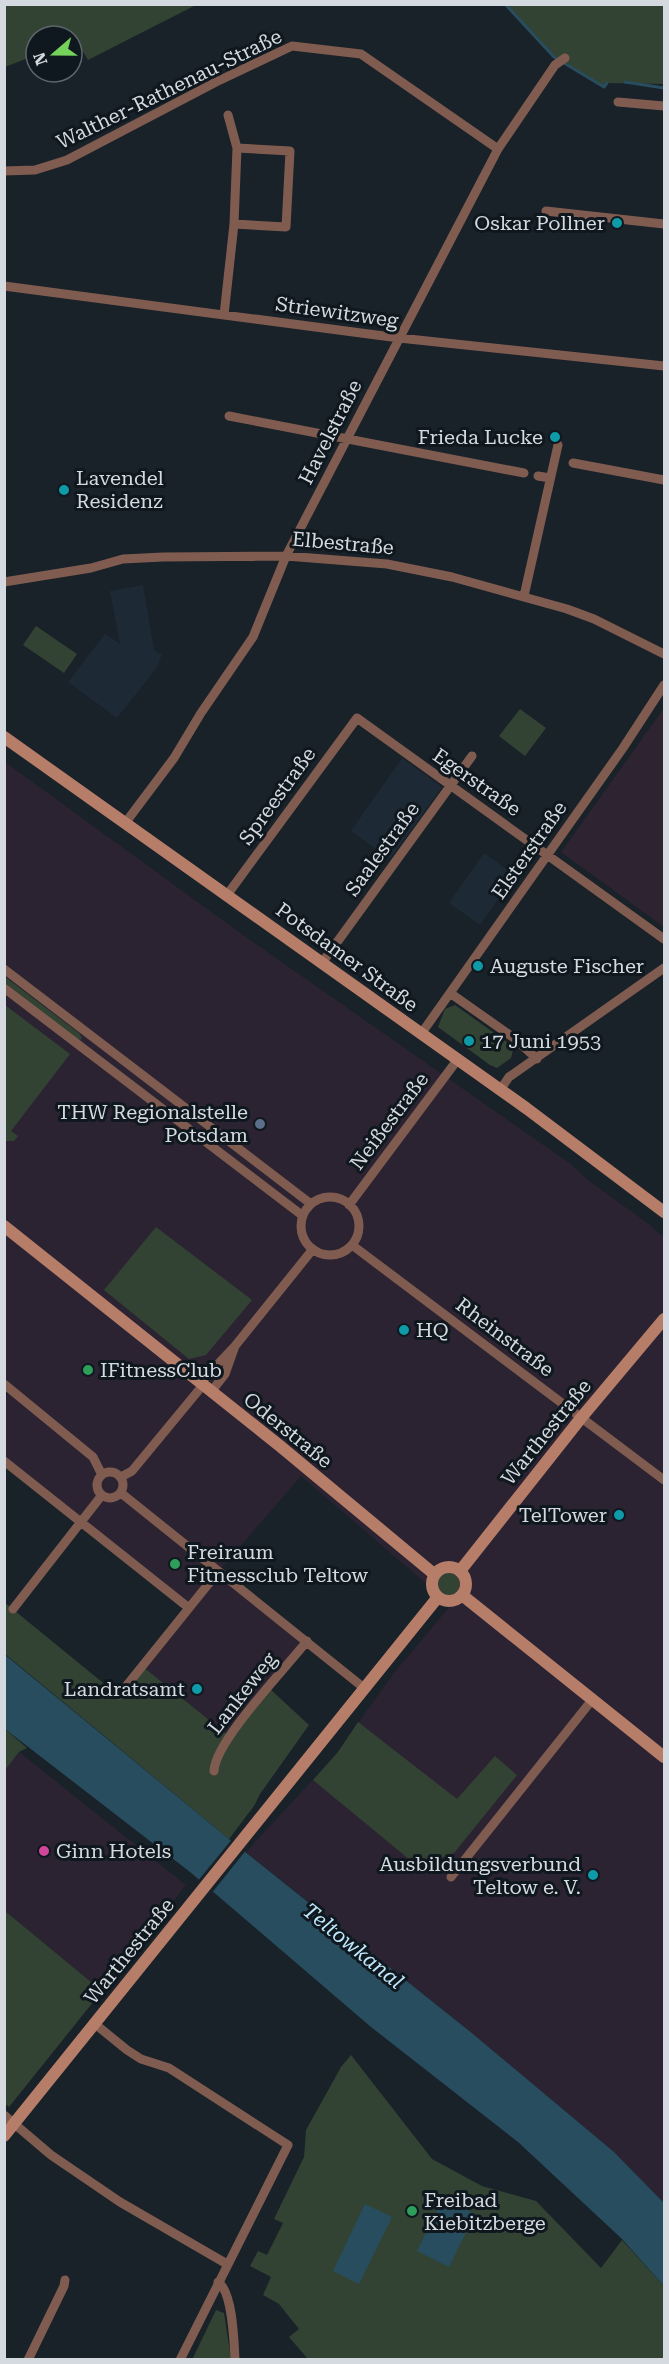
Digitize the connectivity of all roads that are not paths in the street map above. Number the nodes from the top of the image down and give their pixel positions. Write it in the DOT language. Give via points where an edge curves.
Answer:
graph roads {
  1 [pos="565,57"];
  2 [pos="618,102"];
  3 [pos="664,106"];
  4 [pos="228,115"];
  5 [pos="237,148"];
  6 [pos="498,149"];
  7 [pos="5,171"];
  8 [pos="546,211"];
  9 [pos="234,224"];
  10 [pos="664,224"];
  11 [pos="4,286"];
  12 [pos="224,315"];
  13 [pos="399,338"];
  14 [pos="664,366"];
  15 [pos="229,416"];
  16 [pos="347,438"];
  17 [pos="558,445"];
  18 [pos="573,463"];
  19 [pos="524,473"];
  20 [pos="538,476"];
  21 [pos="550,478"];
  22 [pos="664,480"];
  23 [pos="286,556"];
  24 [pos="4,582"];
  25 [pos="524,597"];
  26 [pos="664,654"];
  27 [pos="664,685"];
  28 [pos="357,718"];
  29 [pos="4,737"];
  30 [pos="472,756"];
  31 [pos="450,786"];
  32 [pos="126,822"];
  33 [pos="548,855"];
  34 [pos="227,895"];
  35 [pos="664,939"];
  36 [pos="322,963"];
  37 [pos="664,968"];
  38 [pos="4,969"];
  39 [pos="4,988"];
  40 [pos="450,993"];
  41 [pos="421,1034"];
  42 [pos="97,1040"];
  43 [pos="88,1052"];
  44 [pos="458,1059"];
  45 [pos="537,1059"];
  46 [pos="500,1090"];
  47 [pos="215,1130"];
  48 [pos="206,1142"];
  49 [pos="311,1204"];
  50 [pos="349,1205"];
  51 [pos="664,1212"];
  52 [pos="303,1216"];
  53 [pos="4,1226"];
  54 [pos="352,1245"];
  55 [pos="313,1249"];
  56 [pos="664,1319"];
  57 [pos="235,1346"];
  58 [pos="8,1387"];
  59 [pos="205,1387"];
  60 [pos="4,1398"];
  61 [pos="581,1418"];
  62 [pos="4,1461"];
  63 [pos="102,1475"];
  64 [pos="121,1478"];
  65 [pos="664,1480"];
  66 [pos="121,1493"];
  67 [pos="102,1495"];
  68 [pos="81,1521"];
  69 [pos="460,1571"];
  70 [pos="218,1572"];
  71 [pos="434,1574"];
  72 [pos="462,1595"];
  73 [pos="438,1597"];
  74 [pos="189,1608"];
  75 [pos="13,1609"];
  76 [pos="307,1641"];
  77 [pos="364,1688"];
  78 [pos="119,1695"];
  79 [pos="592,1700"];
  80 [pos="664,1757"];
  81 [pos="214,1771"];
  82 [pos="451,1878"];
  83 [pos="94,2024"];
  84 [pos="4,2115"];
  85 [pos="15,2124"];
  86 [pos="4,2136"];
  87 [pos="227,2264"];
  88 [pos="65,2280"];
  89 [pos="218,2282"];
  90 [pos="28,2360"];
  91 [pos="180,2360"];
  92 [pos="235,2360"];
  1 -- 6 [label="street, Havelstraße" via="555,65"];
  2 -- 3 [label="street"];
  4 -- 5 [label="street"];
  5 -- 9 [label="street"];
  5 -- 9 [label="street" via="290,151 286,227"];
  6 -- 7 [label="street, Walther-Rathenau-Straße" via="361,54 292,46 67,160 35,170"];
  6 -- 13 [label="street, Havelstraße"];
  8 -- 10 [label="street"];
  9 -- 12 [label="street"];
  11 -- 12 [label="street, Striewitzweg"];
  12 -- 13 [label="street, Striewitzweg"];
  13 -- 14 [label="street, Striewitzweg"];
  13 -- 16 [label="street, Havelstraße"];
  15 -- 16 [label="street"];
  16 -- 19 [label="street"];
  16 -- 23 [label="street, Havelstraße"];
  17 -- 21 [label="street"];
  18 -- 22 [label="street"];
  20 -- 21 [label="street"];
  21 -- 25 [label="street"];
  23 -- 24 [label="street, Elbestraße" via="123,559"];
  23 -- 25 [label="street, Elbestraße" via="387,564"];
  23 -- 32 [label="street, Havelstraße" via="253,637 174,758"];
  25 -- 26 [label="street, Elbestraße" via="594,619"];
  27 -- 33 [label="street, Elsterstraße"];
  28 -- 31 [label="street, Egerstraße"];
  28 -- 34 [label="street, Spreestraße"];
  29 -- 32 [label="street, Potsdamer Straße"];
  30 -- 31 [label="street, Saalestraße"];
  31 -- 33 [label="street, Egerstraße"];
  31 -- 36 [label="street, Saalestraße"];
  32 -- 34 [label="street, Potsdamer Straße"];
  33 -- 35 [label="street, Egerstraße"];
  33 -- 40 [label="street, Elsterstraße"];
  34 -- 36 [label="street, Potsdamer Straße"];
  36 -- 41 [label="street, Potsdamer Straße"];
  37 -- 45 [label="street"];
  38 -- 42 [label="street"];
  39 -- 43 [label="street"];
  40 -- 41 [label="street, Elsterstraße"];
  40 -- 45 [label="street"];
  41 -- 44 [label="street, Potsdamer Straße"];
  42 -- 43 [label="street"];
  42 -- 47 [label="street"];
  43 -- 48 [label="street"];
  44 -- 46 [label="street, Potsdamer Straße"];
  44 -- 50 [label="street, Neißestraße"];
  45 -- 46 [label="street" via="509,1077"];
  46 -- 51 [label="street, Potsdamer Straße"];
  47 -- 48 [label="street"];
  47 -- 49 [label="street"];
  48 -- 52 [label="street"];
  49 -- 50 [label="street" via="326,1197"];
  49 -- 52 [label="street"];
  50 -- 54 [label="street" via="358,1227"];
  52 -- 55 [label="street" via="303,1238"];
  53 -- 59 [label="street, Oderstraße"];
  54 -- 55 [label="street" via="333,1255"];
  54 -- 61 [label="street, Rheinstraße"];
  55 -- 57 [label="street"];
  56 -- 61 [label="street, Warthestraße"];
  57 -- 59 [label="street"];
  57 -- 59 [label="street" via="225,1374"];
  58 -- 60 [label="street"];
  58 -- 63 [label="street" via="93,1457"];
  59 -- 64 [label="street" via="132,1471"];
  59 -- 71 [label="street, Oderstraße"];
  61 -- 65 [label="street, Rheinstraße"];
  61 -- 69 [label="street, Warthestraße"];
  62 -- 68 [label="street"];
  63 -- 64 [label="street" via="110,1472"];
  63 -- 67 [label="street" via="97,1485"];
  64 -- 66 [label="street"];
  66 -- 67 [label="street" via="114,1498"];
  66 -- 70 [label="street"];
  67 -- 68 [label="street"];
  68 -- 74 [label="street"];
  68 -- 75 [label="street"];
  69 -- 71 [label="street" via="444,1568"];
  69 -- 72 [label="street" via="466,1586"];
  70 -- 74 [label="street"];
  70 -- 76 [label="street"];
  71 -- 73 [label="street" via="432,1588"];
  72 -- 73 [label="street" via="447,1601"];
  72 -- 79 [label="street"];
  73 -- 77 [label="street"];
  74 -- 78 [label="street"];
  76 -- 77 [label="street"];
  76 -- 81 [label="street, Lankeweg" via="229,1736 216,1757"];
  77 -- 83 [label="street, Warthestraße"];
  79 -- 80 [label="street"];
  79 -- 82 [label="street"];
  83 -- 85 [label="street, Warthestraße"];
  83 -- 87 [label="street" via="141,2059 180,2074 288,2145"];
  84 -- 85 [label="street"];
  85 -- 86 [label="street, Warthestraße"];
  85 -- 87 [label="street" via="51,2155 120,2202"];
  87 -- 89 [label="street"];
  88 -- 90 [label="street"];
  89 -- 91 [label="street"];
  89 -- 92 [label="street" via="225,2288"];
}
